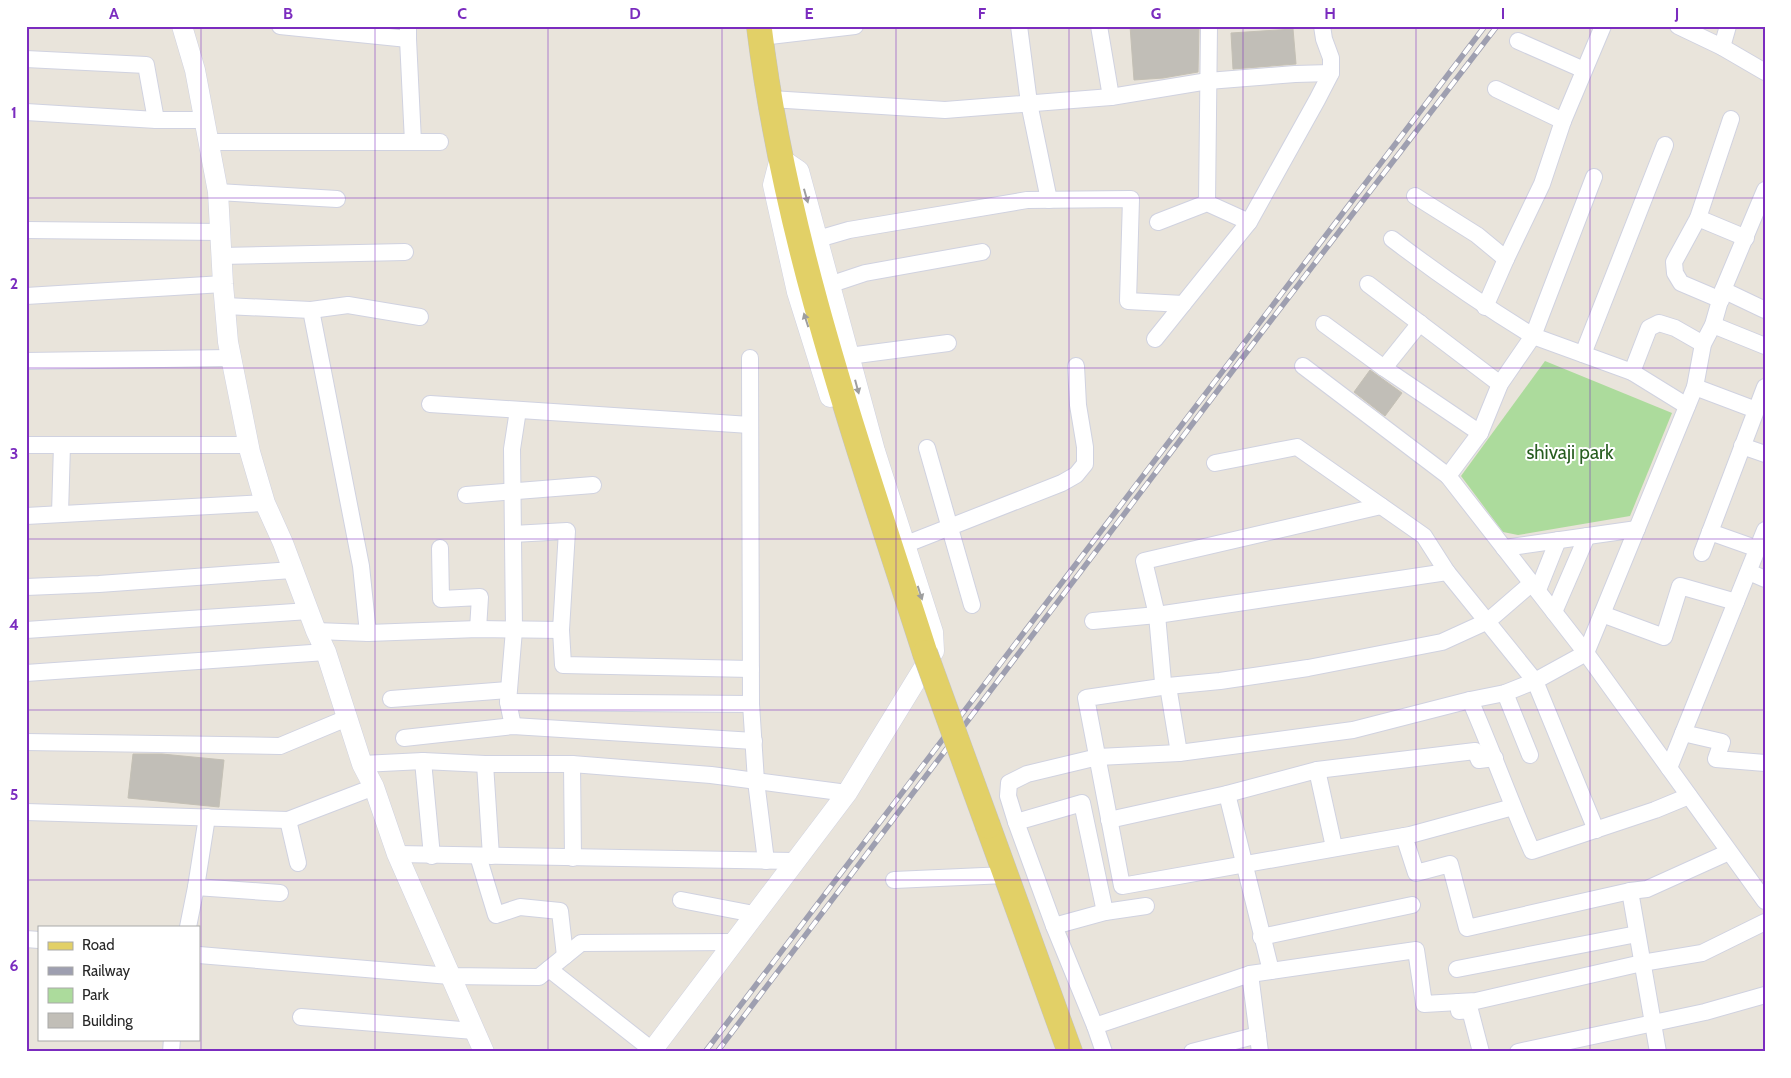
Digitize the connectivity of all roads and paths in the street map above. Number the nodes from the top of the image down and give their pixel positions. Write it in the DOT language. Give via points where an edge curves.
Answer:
graph roads {
  1 [pos="182,26"];
  2 [pos="280,26"];
  3 [pos="855,26"];
  4 [pos="1019,26"];
  5 [pos="1099,26"];
  6 [pos="1208,26"];
  7 [pos="1322,26"];
  8 [pos="1603,26"];
  9 [pos="1678,26"];
  10 [pos="1728,26"];
  11 [pos="760,32"];
  12 [pos="408,33"];
  13 [pos="1518,41"];
  14 [pos="1722,47"];
  15 [pos="26,59"];
  16 [pos="1584,70"];
  17 [pos="1331,72"];
  18 [pos="1765,72"];
  19 [pos="1208,81"];
  20 [pos="1496,89"];
  21 [pos="1111,97"];
  22 [pos="771,99"];
  23 [pos="1029,103"];
  24 [pos="26,112"];
  25 [pos="1731,119"];
  26 [pos="156,120"];
  27 [pos="205,120"];
  28 [pos="1563,121"];
  29 [pos="209,142"];
  30 [pos="413,142"];
  31 [pos="440,142"];
  32 [pos="1665,145"];
  33 [pos="780,158"];
  34 [pos="1594,177"];
  35 [pos="1765,190"];
  36 [pos="218,192"];
  37 [pos="1415,196"];
  38 [pos="337,199"];
  39 [pos="1049,200"];
  40 [pos="1207,203"];
  41 [pos="1698,218"];
  42 [pos="1158,222"];
  43 [pos="1249,222"];
  44 [pos="26,230"];
  45 [pos="221,232"];
  46 [pos="1746,238"];
  47 [pos="818,239"];
  48 [pos="1392,240"];
  49 [pos="405,252"];
  50 [pos="982,252"];
  51 [pos="221,256"];
  52 [pos="1506,259"];
  53 [pos="223,284"];
  54 [pos="1368,284"];
  55 [pos="829,285"];
  56 [pos="1722,295"];
  57 [pos="26,296"];
  58 [pos="1183,304"];
  59 [pos="225,306"];
  60 [pos="1485,306"];
  61 [pos="311,310"];
  62 [pos="1765,310"];
  63 [pos="420,317"];
  64 [pos="1420,323"];
  65 [pos="1324,324"];
  66 [pos="1713,325"];
  67 [pos="1534,336"];
  68 [pos="1156,339"];
  69 [pos="948,343"];
  70 [pos="1703,344"];
  71 [pos="1765,346"];
  72 [pos="1583,354"];
  73 [pos="849,356"];
  74 [pos="230,358"];
  75 [pos="750,358"];
  76 [pos="26,361"];
  77 [pos="1076,366"];
  78 [pos="1303,366"];
  79 [pos="1384,368"];
  80 [pos="1632,372"];
  81 [pos="1500,384"];
  82 [pos="1695,387"];
  83 [pos="1765,387"];
  84 [pos="430,404"];
  85 [pos="1687,406"];
  86 [pos="518,410"];
  87 [pos="1756,410"];
  88 [pos="750,425"];
  89 [pos="1480,433"];
  90 [pos="26,445"];
  91 [pos="62,445"];
  92 [pos="248,445"];
  93 [pos="1742,446"];
  94 [pos="927,448"];
  95 [pos="1765,454"];
  96 [pos="1215,464"];
  97 [pos="1448,476"];
  98 [pos="593,485"];
  99 [pos="512,492"];
  100 [pos="466,495"];
  101 [pos="265,503"];
  102 [pos="1382,506"];
  103 [pos="60,514"];
  104 [pos="26,516"];
  105 [pos="949,528"];
  106 [pos="1637,529"];
  107 [pos="1765,530"];
  108 [pos="1710,532"];
  109 [pos="513,534"];
  110 [pos="1587,536"];
  111 [pos="1558,540"];
  112 [pos="904,545"];
  113 [pos="440,548"];
  114 [pos="1504,548"];
  115 [pos="1758,549"];
  116 [pos="1702,553"];
  117 [pos="292,570"];
  118 [pos="1447,572"];
  119 [pos="1749,572"];
  120 [pos="1765,579"];
  121 [pos="1535,586"];
  122 [pos="26,587"];
  123 [pos="1736,602"];
  124 [pos="972,606"];
  125 [pos="308,611"];
  126 [pos="1554,612"];
  127 [pos="1602,614"];
  128 [pos="1157,615"];
  129 [pos="1093,621"];
  130 [pos="1488,621"];
  131 [pos="478,629"];
  132 [pos="26,630"];
  133 [pos="514,630"];
  134 [pos="561,630"];
  135 [pos="316,631"];
  136 [pos="368,633"];
  137 [pos="326,652"];
  138 [pos="1586,653"];
  139 [pos="925,658"];
  140 [pos="751,669"];
  141 [pos="26,673"];
  142 [pos="1535,681"];
  143 [pos="1168,686"];
  144 [pos="1505,693"];
  145 [pos="508,696"];
  146 [pos="391,699"];
  147 [pos="1470,700"];
  148 [pos="751,704"];
  149 [pos="347,718"];
  150 [pos="513,726"];
  151 [pos="1683,733"];
  152 [pos="404,738"];
  153 [pos="754,741"];
  154 [pos="26,742"];
  155 [pos="1180,753"];
  156 [pos="1530,755"];
  157 [pos="1098,757"];
  158 [pos="1495,758"];
  159 [pos="423,761"];
  160 [pos="1765,763"];
  161 [pos="362,764"];
  162 [pos="485,764"];
  163 [pos="572,764"];
  164 [pos="1669,768"];
  165 [pos="1317,770"];
  166 [pos="756,781"];
  167 [pos="374,788"];
  168 [pos="847,793"];
  169 [pos="1227,794"];
  170 [pos="1689,796"];
  171 [pos="1512,807"];
  172 [pos="26,812"];
  173 [pos="207,817"];
  174 [pos="288,820"];
  175 [pos="1109,820"];
  176 [pos="1016,822"];
  177 [pos="1596,830"];
  178 [pos="1404,836"];
  179 [pos="1334,847"];
  180 [pos="1729,852"];
  181 [pos="397,854"];
  182 [pos="432,856"];
  183 [pos="484,856"];
  184 [pos="573,858"];
  185 [pos="766,860"];
  186 [pos="795,861"];
  187 [pos="298,863"];
  188 [pos="1244,863"];
  189 [pos="1006,875"];
  190 [pos="894,880"];
  191 [pos="196,887"];
  192 [pos="1630,891"];
  193 [pos="280,893"];
  194 [pos="681,900"];
  195 [pos="1765,901"];
  196 [pos="1412,905"];
  197 [pos="1146,906"];
  198 [pos="1105,912"];
  199 [pos="754,914"];
  200 [pos="1765,922"];
  201 [pos="188,926"];
  202 [pos="1054,926"];
  203 [pos="1637,934"];
  204 [pos="1262,937"];
  205 [pos="732,942"];
  206 [pos="200,955"];
  207 [pos="565,956"];
  208 [pos="1642,963"];
  209 [pos="549,969"];
  210 [pos="1457,969"];
  211 [pos="1271,971"];
  212 [pos="1250,974"];
  213 [pos="450,976"];
  214 [pos="1765,995"];
  215 [pos="1458,1002"];
  216 [pos="301,1017"];
  217 [pos="1653,1023"];
  218 [pos="1096,1026"];
  219 [pos="474,1031"];
  220 [pos="1258,1035"];
  221 [pos="1545,1049"];
  222 [pos="652,1051"];
  223 [pos="484,1052"];
  224 [pos="1070,1052"];
  225 [pos="1104,1052"];
  226 [pos="1192,1052"];
  227 [pos="1260,1052"];
  228 [pos="1481,1052"];
  229 [pos="1518,1052"];
  230 [pos="1658,1052"];
  1 -- 27 [label="street"];
  2 -- 12 [label="street"];
  3 -- 11 [label="street"];
  4 -- 23 [label="street"];
  5 -- 21 [label="street"];
  6 -- 19 [label="street"];
  7 -- 17 [label="street" via="1331,58"];
  8 -- 16 [label="street"];
  9 -- 14 [label="street"];
  10 -- 14 [label="street"];
  11 -- 22 [label="main road"];
  12 -- 30 [label="street"];
  13 -- 16 [label="street"];
  14 -- 18 [label="street"];
  15 -- 26 [label="street" via="146,65"];
  16 -- 28 [label="street"];
  17 -- 19 [label="street"];
  17 -- 43 [label="street"];
  19 -- 21 [label="street"];
  19 -- 40 [label="street"];
  20 -- 28 [label="street"];
  21 -- 23 [label="street"];
  22 -- 23 [label="street" via="945,110"];
  22 -- 33 [label="main road"];
  23 -- 39 [label="street"];
  24 -- 26 [label="street"];
  25 -- 41 [label="street"];
  26 -- 27 [label="street"];
  27 -- 29 [label="street"];
  28 -- 52 [label="street" via="1542,184"];
  29 -- 30 [label="street"];
  29 -- 36 [label="street"];
  30 -- 31 [label="street"];
  32 -- 72 [label="street"];
  33 -- 47 [label="street, one-way" via="799,170"];
  33 -- 139 [label="main road" via="835,369"];
  34 -- 67 [label="street"];
  35 -- 46 [label="street"];
  36 -- 38 [label="street"];
  36 -- 45 [label="street"];
  37 -- 52 [label="street" via="1477,235"];
  39 -- 47 [label="street" via="1027,200 850,230"];
  39 -- 58 [label="street" via="1131,199 1128,301"];
  40 -- 42 [label="street"];
  40 -- 43 [label="street"];
  41 -- 46 [label="street"];
  41 -- 56 [label="street" via="1674,262 1675,273 1682,283"];
  43 -- 58 [label="street"];
  44 -- 45 [label="street"];
  45 -- 51 [label="street"];
  46 -- 56 [label="street"];
  47 -- 55 [label="street"];
  48 -- 60 [label="street"];
  49 -- 51 [label="street"];
  50 -- 55 [label="street" via="865,273"];
  51 -- 53 [label="street"];
  52 -- 60 [label="street"];
  53 -- 57 [label="street"];
  53 -- 59 [label="street"];
  54 -- 64 [label="street"];
  55 -- 73 [label="street"];
  56 -- 62 [label="street"];
  56 -- 66 [label="street"];
  58 -- 68 [label="street"];
  59 -- 61 [label="street"];
  59 -- 74 [label="street"];
  60 -- 67 [label="street"];
  61 -- 63 [label="street" via="348,305"];
  61 -- 136 [label="street" via="360,566"];
  64 -- 79 [label="street"];
  64 -- 81 [label="street"];
  65 -- 79 [label="street"];
  66 -- 70 [label="street"];
  66 -- 71 [label="street"];
  67 -- 72 [label="street"];
  67 -- 81 [label="street"];
  69 -- 73 [label="street"];
  70 -- 80 [label="street" via="1659,323 1649,328"];
  70 -- 82 [label="street"];
  72 -- 80 [label="street"];
  73 -- 112 [label="street, one-way"];
  74 -- 76 [label="street"];
  74 -- 92 [label="street"];
  75 -- 88 [label="street"];
  77 -- 105 [label="street" via="1085,464 1062,484"];
  78 -- 97 [label="street"];
  79 -- 89 [label="street"];
  80 -- 85 [label="street"];
  81 -- 89 [label="street"];
  82 -- 85 [label="street"];
  82 -- 87 [label="street"];
  83 -- 87 [label="street"];
  84 -- 86 [label="street"];
  85 -- 106 [label="street"];
  86 -- 88 [label="street"];
  86 -- 99 [label="street" via="512,448"];
  87 -- 93 [label="street"];
  88 -- 140 [label="street"];
  89 -- 97 [label="street"];
  90 -- 91 [label="street"];
  91 -- 92 [label="street"];
  91 -- 103 [label="street"];
  92 -- 101 [label="street"];
  93 -- 95 [label="street"];
  93 -- 108 [label="street"];
  94 -- 105 [label="street"];
  96 -- 102 [label="street" via="1297,448"];
  97 -- 114 [label="street"];
  98 -- 99 [label="street"];
  99 -- 100 [label="street"];
  99 -- 109 [label="street"];
  101 -- 103 [label="street"];
  101 -- 117 [label="street"];
  102 -- 118 [label="street" via="1424,536"];
  102 -- 128 [label="street" via="1144,561"];
  103 -- 104 [label="street"];
  105 -- 112 [label="street"];
  105 -- 124 [label="street"];
  106 -- 110 [label="street"];
  106 -- 127 [label="street"];
  107 -- 115 [label="street"];
  108 -- 115 [label="street"];
  108 -- 116 [label="street"];
  109 -- 133 [label="street"];
  109 -- 134 [label="street" via="567,531"];
  110 -- 111 [label="street"];
  110 -- 126 [label="street"];
  111 -- 114 [label="street"];
  111 -- 121 [label="street"];
  112 -- 139 [label="street, one-way" via="933,632 934,651"];
  113 -- 131 [label="street" via="441,598 480,597"];
  114 -- 121 [label="street"];
  115 -- 119 [label="street"];
  117 -- 122 [label="street"];
  117 -- 125 [label="street"];
  118 -- 128 [label="street"];
  118 -- 130 [label="street"];
  119 -- 120 [label="street"];
  119 -- 123 [label="street"];
  121 -- 126 [label="street"];
  121 -- 130 [label="street"];
  123 -- 127 [label="street" via="1680,586 1664,637"];
  123 -- 151 [label="street"];
  125 -- 132 [label="street"];
  125 -- 135 [label="street"];
  126 -- 138 [label="street"];
  127 -- 138 [label="street"];
  128 -- 129 [label="street"];
  128 -- 143 [label="street" via="1163,682"];
  130 -- 142 [label="street"];
  130 -- 143 [label="street" via="1442,642 1308,668"];
  131 -- 133 [label="street"];
  131 -- 136 [label="street"];
  133 -- 134 [label="street"];
  133 -- 145 [label="street"];
  134 -- 140 [label="street" via="563,665"];
  135 -- 136 [label="street"];
  135 -- 137 [label="street"];
  137 -- 141 [label="street"];
  137 -- 149 [label="street"];
  138 -- 142 [label="street"];
  138 -- 164 [label="street"];
  139 -- 168 [label="street"];
  139 -- 189 [label="main road, bridge"];
  140 -- 148 [label="street"];
  142 -- 144 [label="street"];
  142 -- 177 [label="street"];
  143 -- 155 [label="street"];
  143 -- 157 [label="street" via="1086,698"];
  144 -- 147 [label="street"];
  144 -- 156 [label="street"];
  145 -- 146 [label="street"];
  145 -- 148 [label="street"];
  145 -- 150 [label="street"];
  147 -- 155 [label="street" via="1353,730"];
  147 -- 158 [label="street"];
  148 -- 153 [label="street"];
  149 -- 154 [label="street" via="280,746"];
  149 -- 161 [label="street"];
  150 -- 152 [label="street"];
  150 -- 153 [label="street"];
  151 -- 160 [label="street" via="1722,742 1716,759"];
  151 -- 164 [label="street"];
  153 -- 166 [label="street"];
  155 -- 157 [label="street"];
  157 -- 175 [label="street"];
  157 -- 176 [label="street" via="1027,774 1009,784 1008,796"];
  158 -- 165 [label="street" via="1479,760 1475,751"];
  158 -- 171 [label="street"];
  159 -- 161 [label="street"];
  159 -- 162 [label="street"];
  159 -- 182 [label="street"];
  161 -- 167 [label="street"];
  162 -- 163 [label="street"];
  162 -- 183 [label="street"];
  163 -- 166 [label="street"];
  163 -- 184 [label="street"];
  164 -- 170 [label="street"];
  165 -- 169 [label="street"];
  165 -- 179 [label="street"];
  166 -- 168 [label="street"];
  166 -- 185 [label="street"];
  167 -- 174 [label="street"];
  167 -- 181 [label="street"];
  168 -- 186 [label="street"];
  169 -- 175 [label="street"];
  169 -- 188 [label="street"];
  170 -- 177 [label="street"];
  170 -- 180 [label="street"];
  171 -- 177 [label="street" via="1532,852"];
  171 -- 178 [label="street"];
  172 -- 173 [label="street"];
  173 -- 174 [label="street"];
  173 -- 191 [label="street"];
  174 -- 187 [label="street"];
  175 -- 188 [label="street" via="1122,886"];
  176 -- 198 [label="street" via="1082,803"];
  176 -- 202 [label="street"];
  178 -- 179 [label="street"];
  178 -- 192 [label="street" via="1416,873 1450,864 1467,928"];
  179 -- 188 [label="street"];
  180 -- 192 [label="street" via="1647,889"];
  180 -- 195 [label="street"];
  181 -- 182 [label="street"];
  181 -- 213 [label="street"];
  182 -- 183 [label="street"];
  183 -- 184 [label="street"];
  183 -- 207 [label="street" via="496,915 520,907 560,911"];
  184 -- 185 [label="street"];
  185 -- 186 [label="street"];
  186 -- 199 [label="street"];
  188 -- 204 [label="street"];
  189 -- 190 [label="street"];
  189 -- 224 [label="main road"];
  191 -- 193 [label="street"];
  191 -- 201 [label="street"];
  192 -- 203 [label="street"];
  194 -- 199 [label="street"];
  196 -- 204 [label="street"];
  197 -- 198 [label="street"];
  198 -- 202 [label="street"];
  199 -- 205 [label="street"];
  200 -- 208 [label="street" via="1702,954"];
  202 -- 218 [label="street"];
  203 -- 208 [label="street"];
  203 -- 210 [label="street"];
  204 -- 211 [label="street"];
  205 -- 207 [label="street" via="581,943"];
  205 -- 222 [label="street"];
  206 -- 213 [label="street"];
  207 -- 209 [label="street"];
  208 -- 215 [label="street" via="1476,1001"];
  208 -- 217 [label="street"];
  209 -- 213 [label="street" via="538,977"];
  209 -- 222 [label="street"];
  211 -- 212 [label="street"];
  211 -- 215 [label="street" via="1416,950 1424,1004"];
  212 -- 218 [label="street"];
  212 -- 220 [label="street"];
  213 -- 219 [label="street"];
  214 -- 217 [label="street"];
  215 -- 228 [label="street" via="1459,1011 1470,1010"];
  216 -- 219 [label="street"];
  217 -- 221 [label="street"];
  217 -- 230 [label="street"];
  218 -- 225 [label="street"];
  219 -- 223 [label="street"];
  220 -- 226 [label="street"];
  220 -- 227 [label="street"];
  221 -- 229 [label="street"];
}
